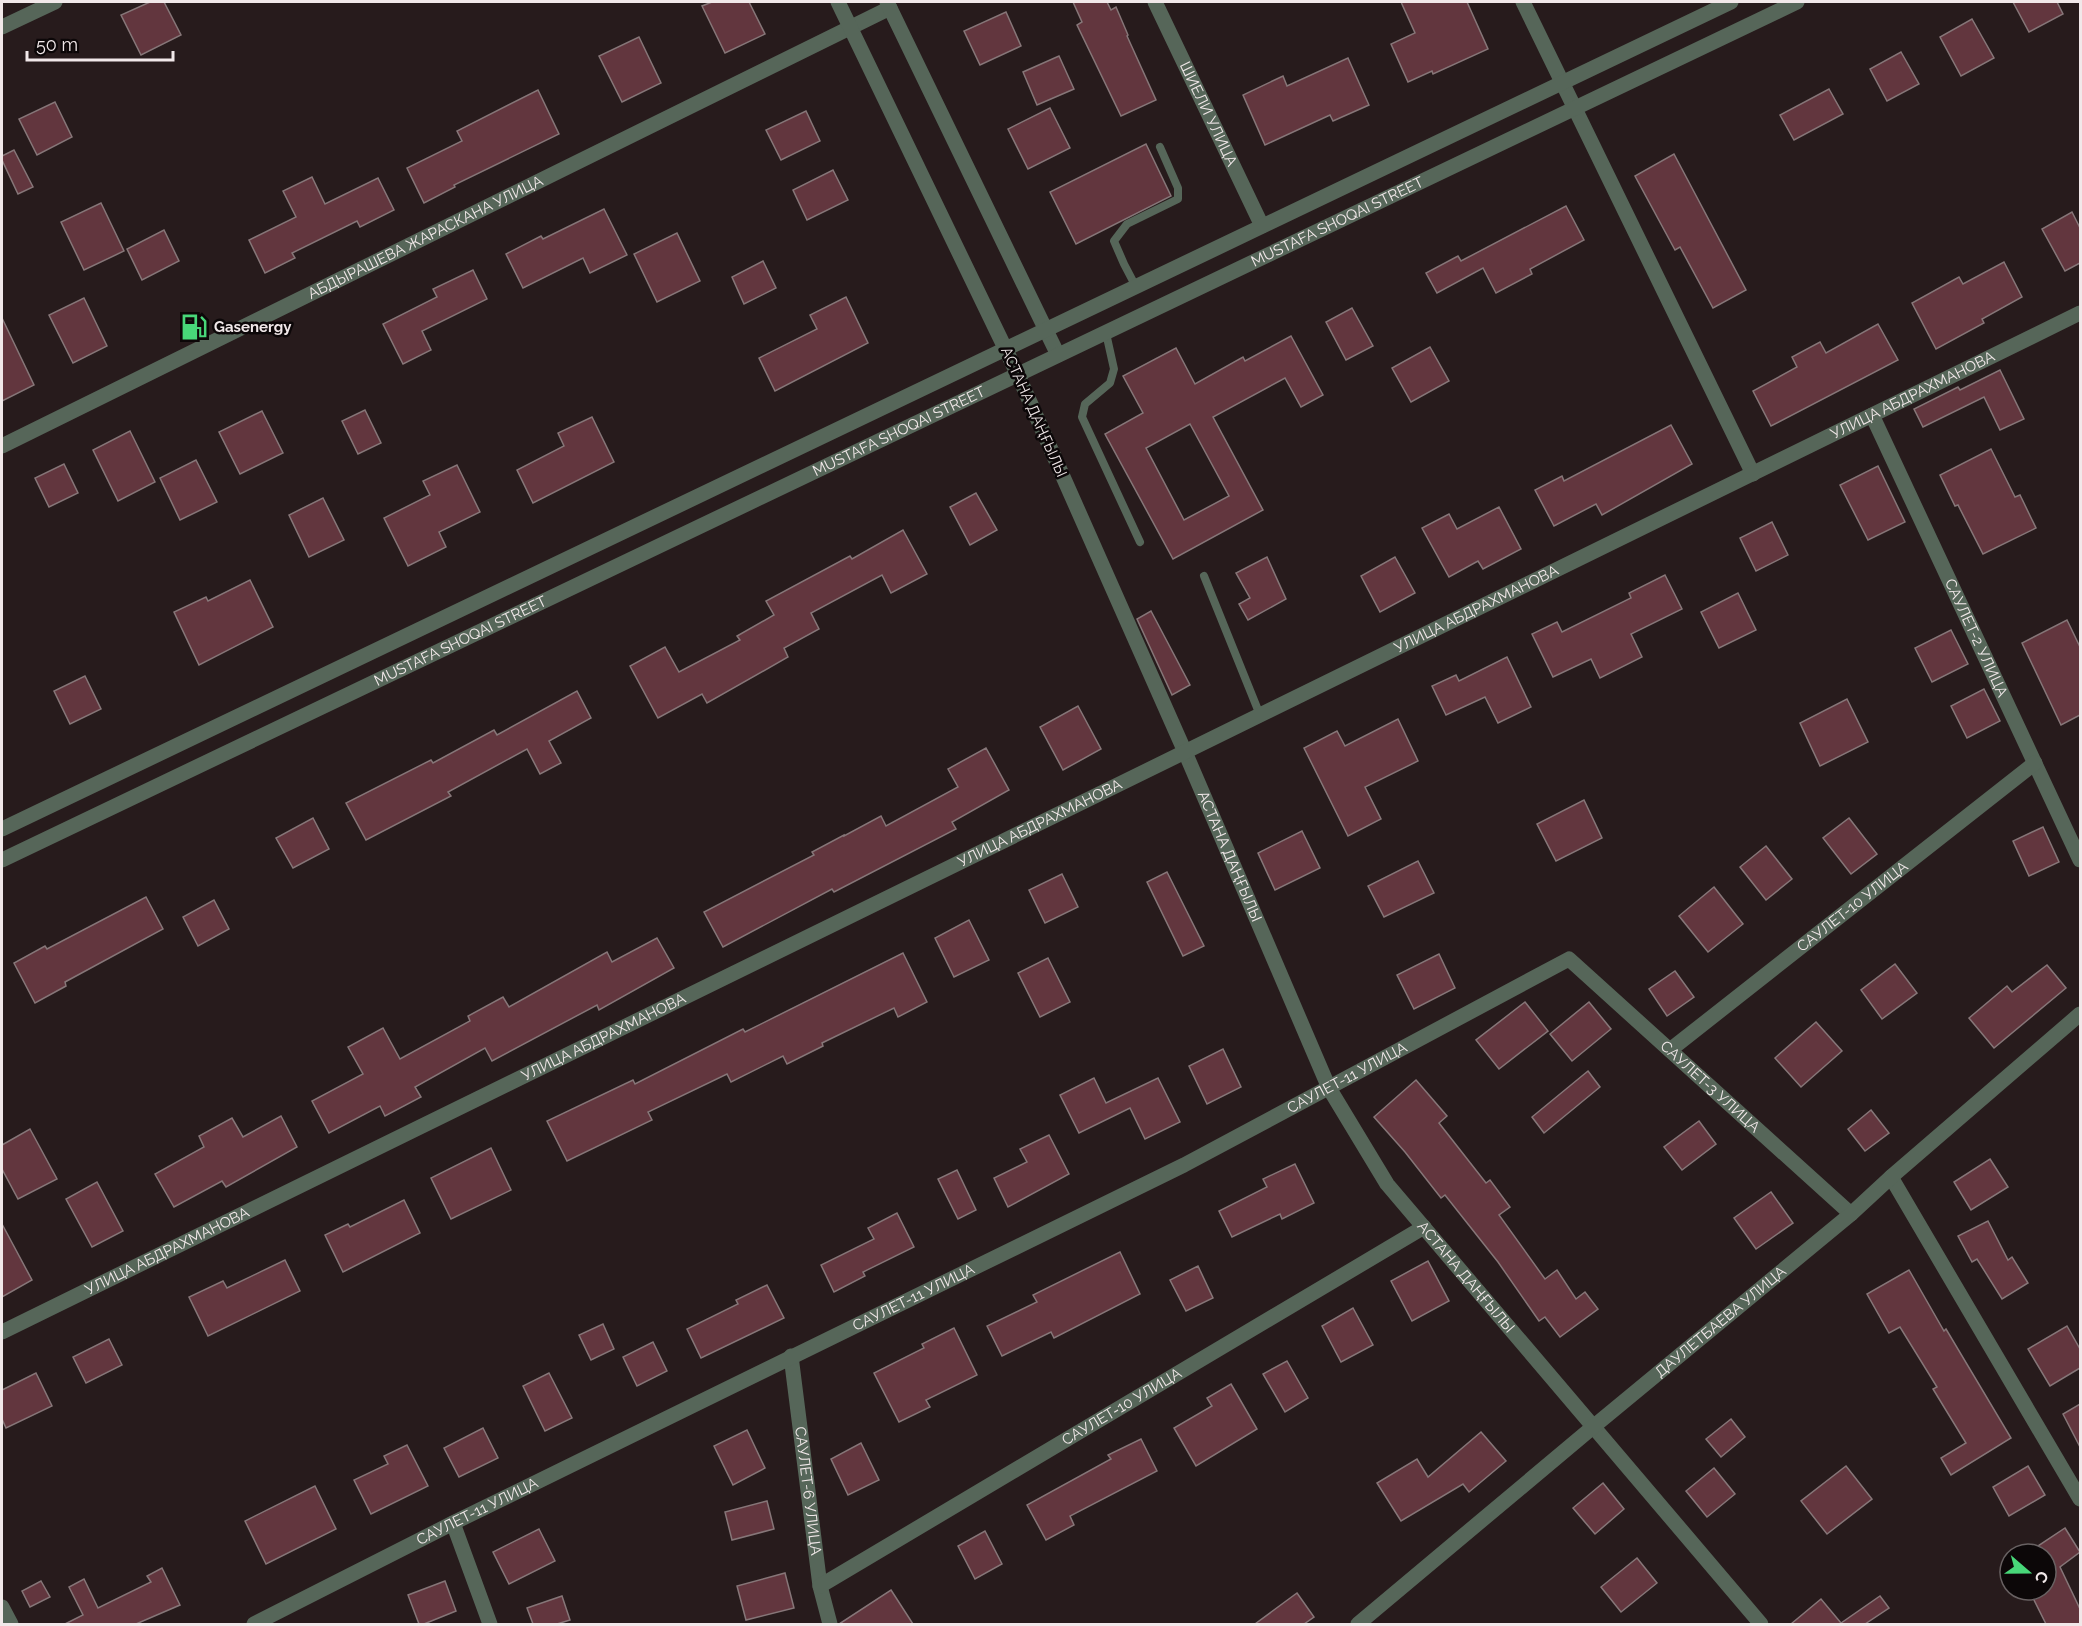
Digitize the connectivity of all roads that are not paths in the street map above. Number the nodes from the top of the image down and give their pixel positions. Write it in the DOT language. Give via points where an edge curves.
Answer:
graph roads {
  1 [pos="55,2"];
  2 [pos="838,2"];
  3 [pos="1155,2"];
  4 [pos="1523,2"];
  5 [pos="1731,2"];
  6 [pos="1797,2"];
  7 [pos="888,5"];
  8 [pos="2,27"];
  9 [pos="850,27"];
  10 [pos="1562,82"];
  11 [pos="1575,108"];
  12 [pos="1160,147"];
  13 [pos="1262,226"];
  14 [pos="1135,285"];
  15 [pos="2080,313"];
  16 [pos="1046,330"];
  17 [pos="1106,333"];
  18 [pos="1006,349"];
  19 [pos="1058,356"];
  20 [pos="1018,375"];
  21 [pos="1872,415"];
  22 [pos="2,446"];
  23 [pos="1753,474"];
  24 [pos="1140,542"];
  25 [pos="1204,576"];
  26 [pos="1260,715"];
  27 [pos="1185,752"];
  28 [pos="2035,763"];
  29 [pos="2,829"];
  30 [pos="2,860"];
  31 [pos="2080,860"];
  32 [pos="1569,960"];
  33 [pos="2080,1014"];
  34 [pos="1670,1050"];
  35 [pos="1329,1088"];
  36 [pos="1891,1177"];
  37 [pos="1851,1214"];
  38 [pos="1424,1227"];
  39 [pos="2,1332"];
  40 [pos="791,1356"];
  41 [pos="1593,1427"];
  42 [pos="2080,1499"];
  43 [pos="453,1523"];
  44 [pos="820,1586"];
  45 [pos="2,1607"];
  46 [pos="1365,1622"];
  47 [pos="11,1624"];
  48 [pos="254,1624"];
  49 [pos="490,1624"];
  50 [pos="830,1624"];
  51 [pos="1761,1624"];
  1 -- 8 [label="street"];
  2 -- 9 [label="street, АСТАНА ДАҢҒЫЛЫ"];
  3 -- 13 [label="street, ШИЕЛИ УЛИЦА"];
  4 -- 10 [label="street"];
  5 -- 10 [label="street, MUSTAFA SHOQAI STREET"];
  6 -- 11 [label="street, MUSTAFA SHOQAI STREET"];
  7 -- 9 [label="street, АБДЫРАШЕВА ЖАРАСКАНА УЛИЦА"];
  7 -- 16 [label="street"];
  9 -- 18 [label="street, АСТАНА ДАҢҒЫЛЫ"];
  9 -- 22 [label="street, АБДЫРАШЕВА ЖАРАСКАНА УЛИЦА"];
  10 -- 11 [label="street"];
  10 -- 13 [label="street, MUSTAFA SHOQAI STREET"];
  11 -- 17 [label="street, MUSTAFA SHOQAI STREET"];
  11 -- 23 [label="street"];
  12 -- 14 [label="lane" via="1178,188 1178,199 1127,224 1114,241"];
  13 -- 14 [label="street, MUSTAFA SHOQAI STREET"];
  14 -- 16 [label="street, MUSTAFA SHOQAI STREET"];
  15 -- 21 [label="street, УЛИЦА АБДРАХМАНОВА"];
  16 -- 18 [label="street, MUSTAFA SHOQAI STREET"];
  16 -- 19 [label="street"];
  17 -- 19 [label="street, MUSTAFA SHOQAI STREET"];
  17 -- 24 [label="lane" via="1114,369 1110,383 1085,404 1082,417"];
  18 -- 20 [label="street, АСТАНА ДАҢҒЫЛЫ"];
  18 -- 29 [label="street, MUSTAFA SHOQAI STREET"];
  19 -- 20 [label="street, MUSTAFA SHOQAI STREET"];
  20 -- 27 [label="street, АСТАНА ДАҢҒЫЛЫ"];
  20 -- 30 [label="street, MUSTAFA SHOQAI STREET"];
  21 -- 23 [label="street, УЛИЦА АБДРАХМАНОВА"];
  21 -- 28 [label="street, САУЛЕТ-2 УЛИЦА"];
  23 -- 26 [label="street, УЛИЦА АБДРАХМАНОВА"];
  25 -- 26 [label="lane"];
  26 -- 27 [label="street, УЛИЦА АБДРАХМАНОВА"];
  27 -- 35 [label="street, АСТАНА ДАҢҒЫЛЫ"];
  27 -- 39 [label="street, УЛИЦА АБДРАХМАНОВА"];
  28 -- 31 [label="street, САУЛЕТ-2 УЛИЦА"];
  28 -- 34 [label="street, САУЛЕТ-10 УЛИЦА"];
  32 -- 34 [label="street, САУЛЕТ-3 УЛИЦА"];
  32 -- 35 [label="street, САУЛЕТ-11 УЛИЦА"];
  33 -- 36 [label="street, ДАУЛЕТБАЕВА УЛИЦА"];
  34 -- 37 [label="street, САУЛЕТ-3 УЛИЦА"];
  35 -- 38 [label="street, АСТАНА ДАҢҒЫЛЫ" via="1387,1184"];
  35 -- 40 [label="street, САУЛЕТ-11 УЛИЦА" via="1184,1165"];
  36 -- 37 [label="street, ДАУЛЕТБАЕВА УЛИЦА"];
  36 -- 42 [label="street"];
  37 -- 41 [label="street, ДАУЛЕТБАЕВА УЛИЦА"];
  38 -- 41 [label="street, АСТАНА ДАҢҒЫЛЫ"];
  38 -- 44 [label="street, САУЛЕТ-10 УЛИЦА"];
  40 -- 43 [label="street, САУЛЕТ-11 УЛИЦА"];
  40 -- 44 [label="street, САУЛЕТ-6 УЛИЦА"];
  41 -- 46 [label="street, ДАУЛЕТБАЕВА УЛИЦА"];
  41 -- 51 [label="street, АСТАНА ДАҢҒЫЛЫ"];
  43 -- 48 [label="street, САУЛЕТ-11 УЛИЦА"];
  43 -- 49 [label="street"];
  44 -- 50 [label="street, САУЛЕТ-6 УЛИЦА"];
  45 -- 47 [label="street"];
}
